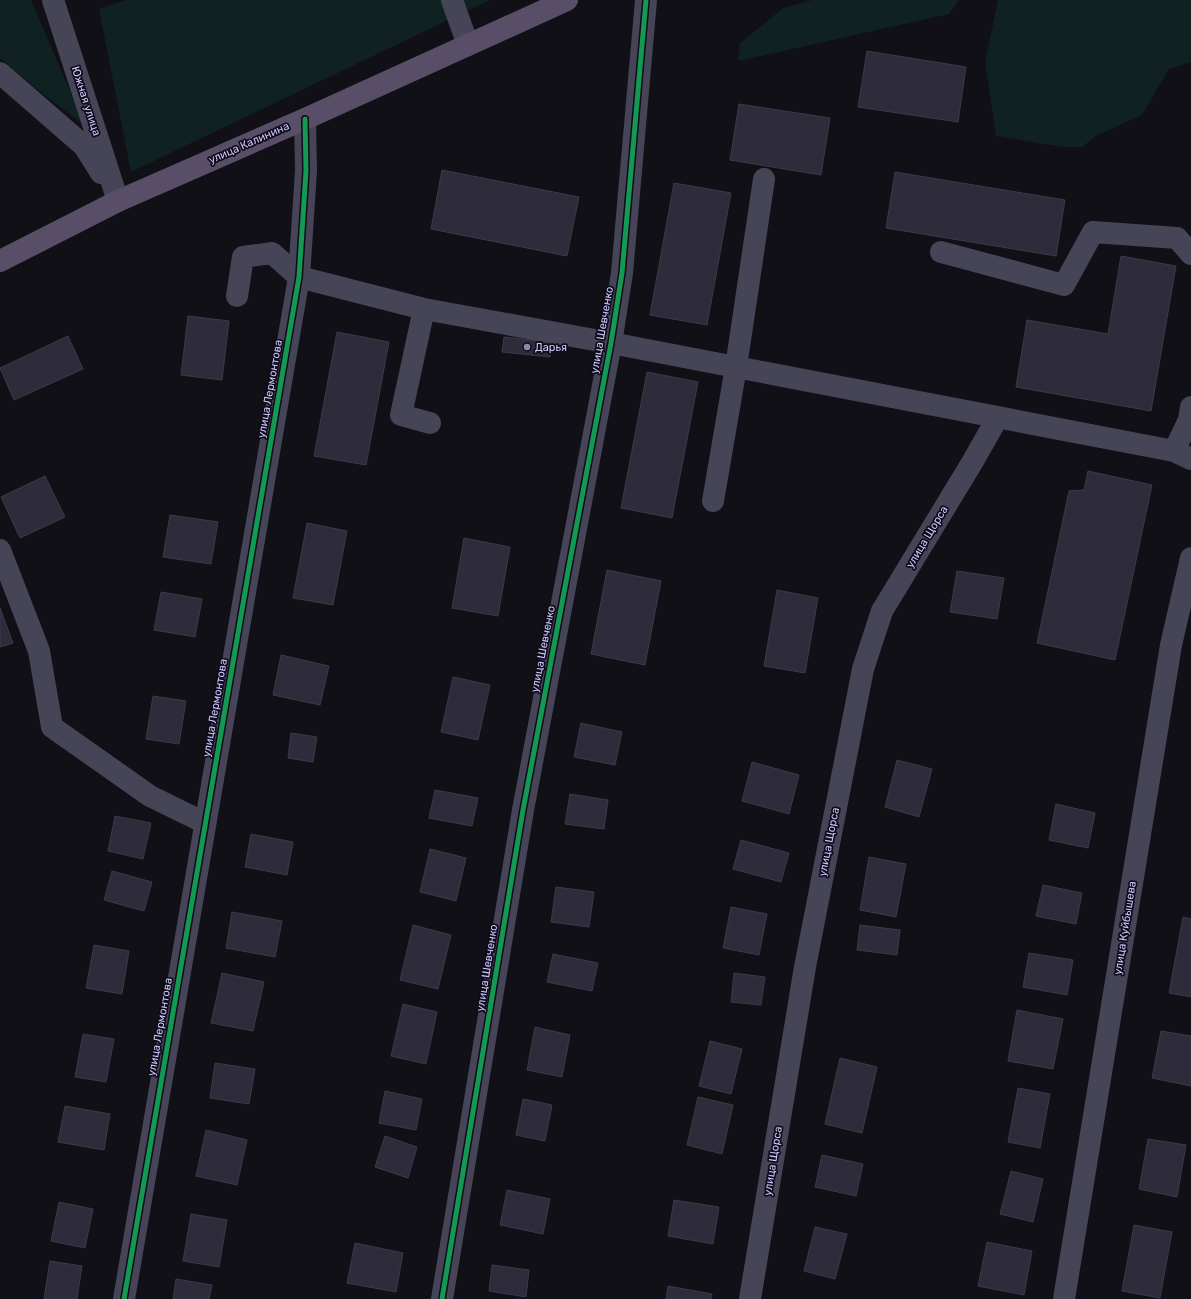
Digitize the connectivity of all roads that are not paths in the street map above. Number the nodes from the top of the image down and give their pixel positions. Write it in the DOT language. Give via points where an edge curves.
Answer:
graph roads {
  1 [pos="53,0"];
  2 [pos="452,0"];
  3 [pos="566,0"];
  4 [pos="646,0"];
  5 [pos="468,45"];
  6 [pos="0,72"];
  7 [pos="306,119"];
  8 [pos="764,178"];
  9 [pos="118,201"];
  10 [pos="941,252"];
  11 [pos="1191,254"];
  12 [pos="0,261"];
  13 [pos="299,277"];
  14 [pos="237,296"];
  15 [pos="424,309"];
  16 [pos="611,343"];
  17 [pos="736,367"];
  18 [pos="1191,407"];
  19 [pos="998,417"];
  20 [pos="430,423"];
  21 [pos="1191,434"];
  22 [pos="1183,455"];
  23 [pos="713,501"];
  24 [pos="0,550"];
  25 [pos="1191,558"];
  26 [pos="205,823"];
  27 [pos="124,1299"];
  28 [pos="442,1299"];
  29 [pos="750,1299"];
  30 [pos="1064,1299"];
  1 -- 9 [label="street, Южная улица"];
  2 -- 5 [label="street"];
  3 -- 5 [label="main road, улица Калинина"];
  4 -- 16 [label="street, улица Шевченко" via="622,272"];
  5 -- 7 [label="main road, улица Калинина"];
  6 -- 9 [label="street" via="84,146"];
  7 -- 9 [label="main road, улица Калинина"];
  7 -- 13 [label="street, улица Лермонтова" via="306,171"];
  8 -- 17 [label="street"];
  9 -- 12 [label="main road, улица Калинина"];
  10 -- 11 [label="street" via="1064,285 1093,232 1177,238"];
  13 -- 14 [label="street" via="272,253 243,257"];
  13 -- 15 [label="street"];
  13 -- 26 [label="street, улица Лермонтова"];
  15 -- 16 [label="street"];
  15 -- 20 [label="street" via="401,416"];
  16 -- 17 [label="street"];
  16 -- 28 [label="street, улица Шевченко" via="523,810"];
  17 -- 19 [label="street"];
  17 -- 23 [label="street"];
  18 -- 22 [label="street"];
  19 -- 22 [label="street"];
  19 -- 29 [label="street, улица Щорса" via="882,611 863,669 805,967"];
  21 -- 22 [label="street"];
  24 -- 26 [label="street" via="39,651 52,727 150,796"];
  25 -- 30 [label="street, улица Куйбышева" via="1171,645"];
  26 -- 27 [label="street, улица Лермонтова"];
}
